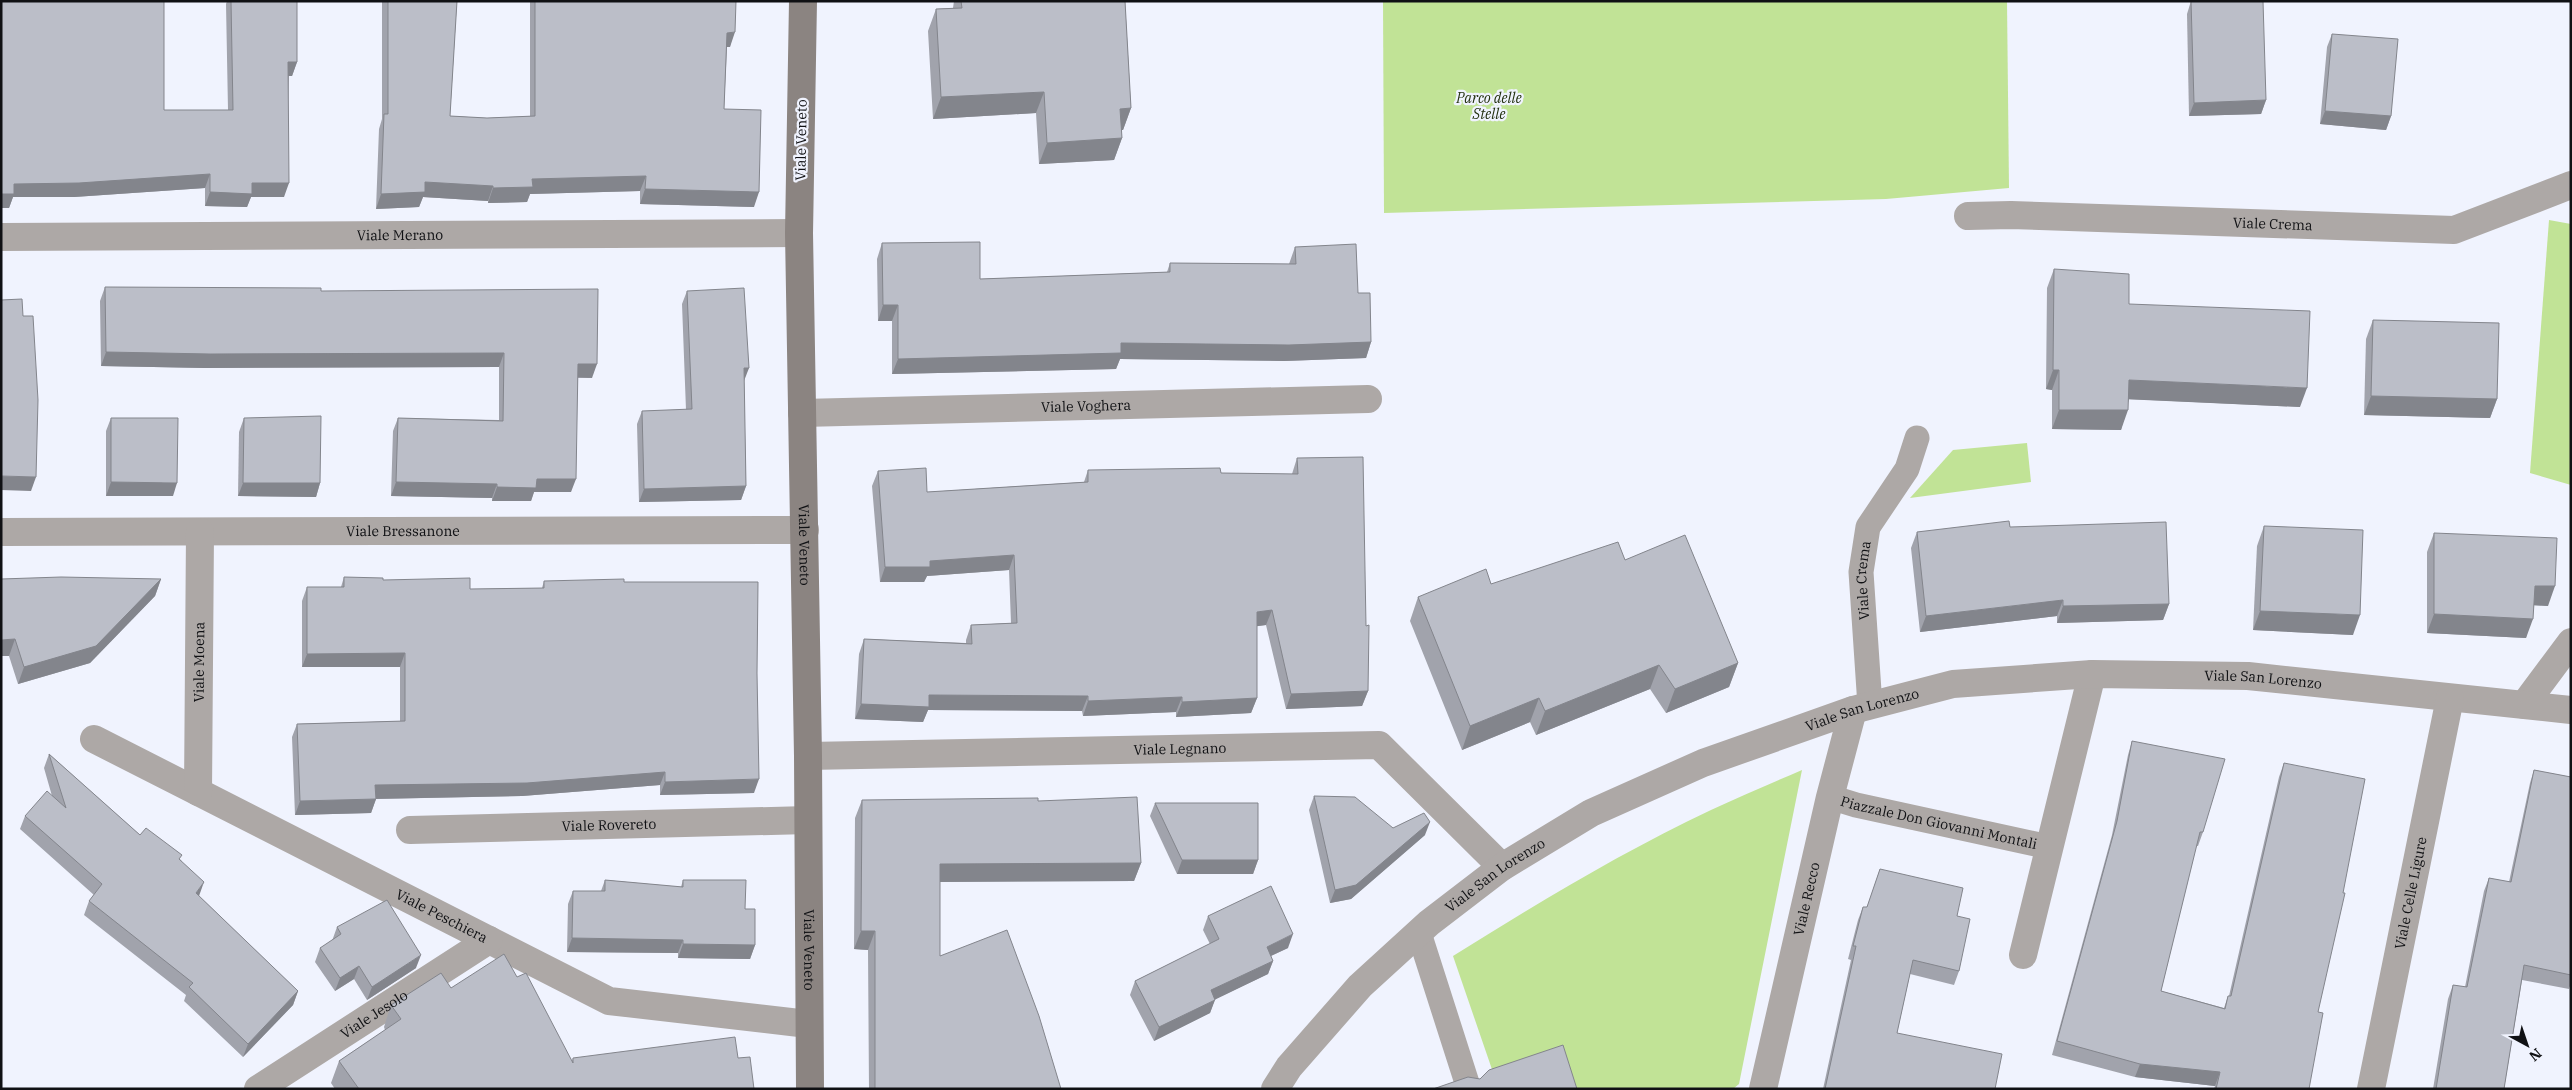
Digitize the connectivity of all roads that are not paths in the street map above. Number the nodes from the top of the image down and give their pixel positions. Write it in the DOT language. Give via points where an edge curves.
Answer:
graph roads {
  1 [pos="803,1"];
  2 [pos="2571,185"];
  3 [pos="1968,216"];
  4 [pos="799,233"];
  5 [pos="1,237"];
  6 [pos="1368,399"];
  7 [pos="802,413"];
  8 [pos="1917,438"];
  9 [pos="804,530"];
  10 [pos="1,532"];
  11 [pos="200,532"];
  12 [pos="2571,642"];
  13 [pos="2092,674"];
  14 [pos="2450,698"];
  15 [pos="2524,705"];
  16 [pos="1861,708"];
  17 [pos="2571,710"];
  18 [pos="94,739"];
  19 [pos="808,756"];
  20 [pos="198,792"];
  21 [pos="1830,797"];
  22 [pos="808,820"];
  23 [pos="410,830"];
  24 [pos="2049,847"];
  25 [pos="1502,867"];
  26 [pos="1419,933"];
  27 [pos="489,940"];
  28 [pos="2023,955"];
  29 [pos="808,1024"];
  30 [pos="269,1086"];
  31 [pos="1468,1086"];
  32 [pos="810,1089"];
  33 [pos="1275,1089"];
  34 [pos="1763,1089"];
  35 [pos="2371,1089"];
  1 -- 4 [label="main road, Viale Veneto"];
  2 -- 3 [label="street, Viale Crema" via="2454,230"];
  4 -- 5 [label="street, Viale Merano"];
  4 -- 7 [label="main road, Viale Veneto"];
  6 -- 7 [label="street, Viale Voghera"];
  7 -- 9 [label="main road, Viale Veneto"];
  8 -- 16 [label="lane, Viale Crema" via="1907,469 1868,527 1861,572"];
  9 -- 11 [label="street, Viale Bressanone"];
  9 -- 19 [label="main road, Viale Veneto"];
  10 -- 11 [label="street, Viale Bressanone"];
  11 -- 20 [label="street, Viale Moena"];
  12 -- 15 [label="street"];
  13 -- 14 [label="street, Viale San Lorenzo" via="2248,676"];
  13 -- 16 [label="street, Viale San Lorenzo" via="1953,684"];
  13 -- 24 [label="street, Piazzale Don Giovanni Montali"];
  14 -- 15 [label="street, Viale San Lorenzo"];
  14 -- 35 [label="street, Viale Celle Ligure"];
  15 -- 17 [label="street, Viale San Lorenzo"];
  16 -- 21 [label="street, Viale Recco"];
  16 -- 25 [label="street, Viale San Lorenzo" via="1703,763 1600,809"];
  18 -- 20 [label="street, Viale Peschiera"];
  19 -- 22 [label="main road, Viale Veneto"];
  19 -- 25 [label="street, Viale Legnano" via="1379,745"];
  20 -- 27 [label="street, Viale Peschiera"];
  21 -- 24 [label="lane, Piazzale Don Giovanni Montali"];
  21 -- 34 [label="street, Viale Recco"];
  22 -- 23 [label="street, Viale Rovereto"];
  22 -- 29 [label="main road, Viale Veneto"];
  24 -- 28 [label="street, Piazzale Don Giovanni Montali"];
  25 -- 26 [label="street, Viale San Lorenzo"];
  26 -- 31 [label="lane"];
  26 -- 33 [label="street, Viale San Lorenzo" via="1360,986 1289,1067"];
  27 -- 29 [label="street, Viale Peschiera" via="609,1001"];
  27 -- 30 [label="street, Viale Jesolo"];
  29 -- 32 [label="main road, Viale Veneto"];
}
